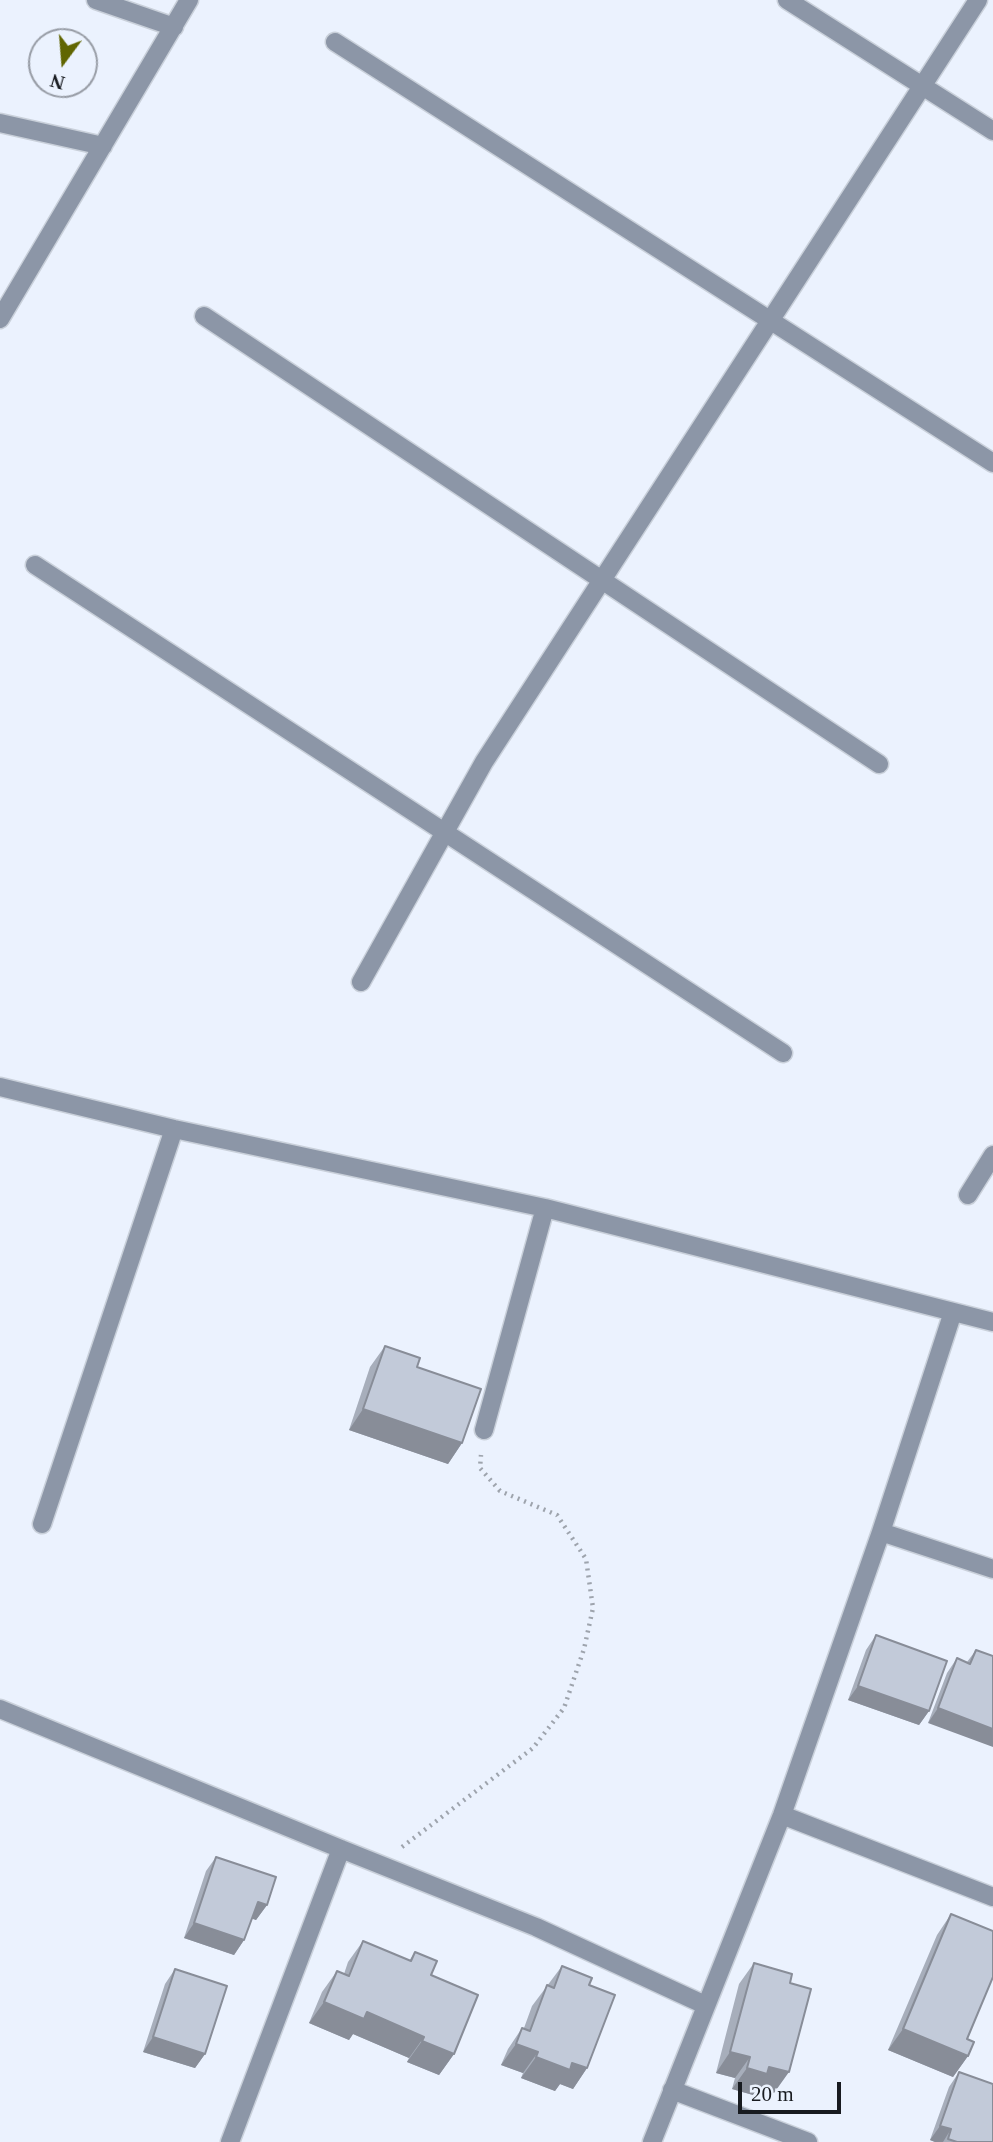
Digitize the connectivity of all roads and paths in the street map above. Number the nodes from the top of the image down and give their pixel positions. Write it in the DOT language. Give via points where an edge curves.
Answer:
graph roads {
  1 [pos="96,0"];
  2 [pos="189,0"];
  3 [pos="788,0"];
  4 [pos="978,0"];
  5 [pos="174,27"];
  6 [pos="335,43"];
  7 [pos="922,86"];
  8 [pos="0,123"];
  9 [pos="993,131"];
  10 [pos="103,146"];
  11 [pos="204,316"];
  12 [pos="0,319"];
  13 [pos="770,321"];
  14 [pos="993,463"];
  15 [pos="35,565"];
  16 [pos="602,579"];
  17 [pos="879,764"];
  18 [pos="445,832"];
  19 [pos="361,982"];
  20 [pos="783,1053"];
  21 [pos="0,1087"];
  22 [pos="174,1129"];
  23 [pos="993,1155"];
  24 [pos="968,1195"];
  25 [pos="545,1208"];
  26 [pos="953,1312"];
  27 [pos="993,1322"];
  28 [pos="484,1430"];
  29 [pos="42,1524"];
  30 [pos="881,1532"];
  31 [pos="993,1569"];
  32 [pos="0,1709"];
  33 [pos="782,1815"];
  34 [pos="341,1849"];
  35 [pos="380,1863"];
  36 [pos="993,1896"];
  37 [pos="705,2005"];
  38 [pos="672,2090"];
  39 [pos="230,2142"];
  40 [pos="652,2142"];
  41 [pos="808,2142"];
  1 -- 5 [label="street"];
  2 -- 5 [label="street"];
  3 -- 7 [label="street"];
  4 -- 7 [label="street"];
  5 -- 10 [label="street"];
  6 -- 13 [label="street"];
  7 -- 9 [label="street"];
  7 -- 13 [label="street"];
  8 -- 10 [label="street"];
  10 -- 12 [label="street"];
  11 -- 16 [label="street"];
  13 -- 14 [label="street"];
  13 -- 16 [label="street"];
  15 -- 18 [label="street"];
  16 -- 17 [label="street"];
  16 -- 18 [label="street" via="484,762"];
  18 -- 19 [label="street"];
  18 -- 20 [label="street"];
  21 -- 22 [label="street"];
  22 -- 25 [label="street"];
  22 -- 29 [label="street"];
  23 -- 24 [label="street"];
  25 -- 26 [label="street"];
  25 -- 28 [label="street"];
  26 -- 27 [label="street"];
  26 -- 30 [label="street"];
  28 -- 35 [label="path" via="480,1468 500,1491 557,1515 586,1559 593,1608 584,1649 564,1708 533,1748"];
  30 -- 31 [label="street"];
  30 -- 33 [label="street"];
  32 -- 34 [label="street"];
  33 -- 36 [label="street"];
  33 -- 37 [label="street"];
  34 -- 35 [label="street"];
  34 -- 39 [label="street"];
  35 -- 37 [label="street" via="536,1927"];
  37 -- 38 [label="street"];
  38 -- 40 [label="street"];
  38 -- 41 [label="street"];
}
